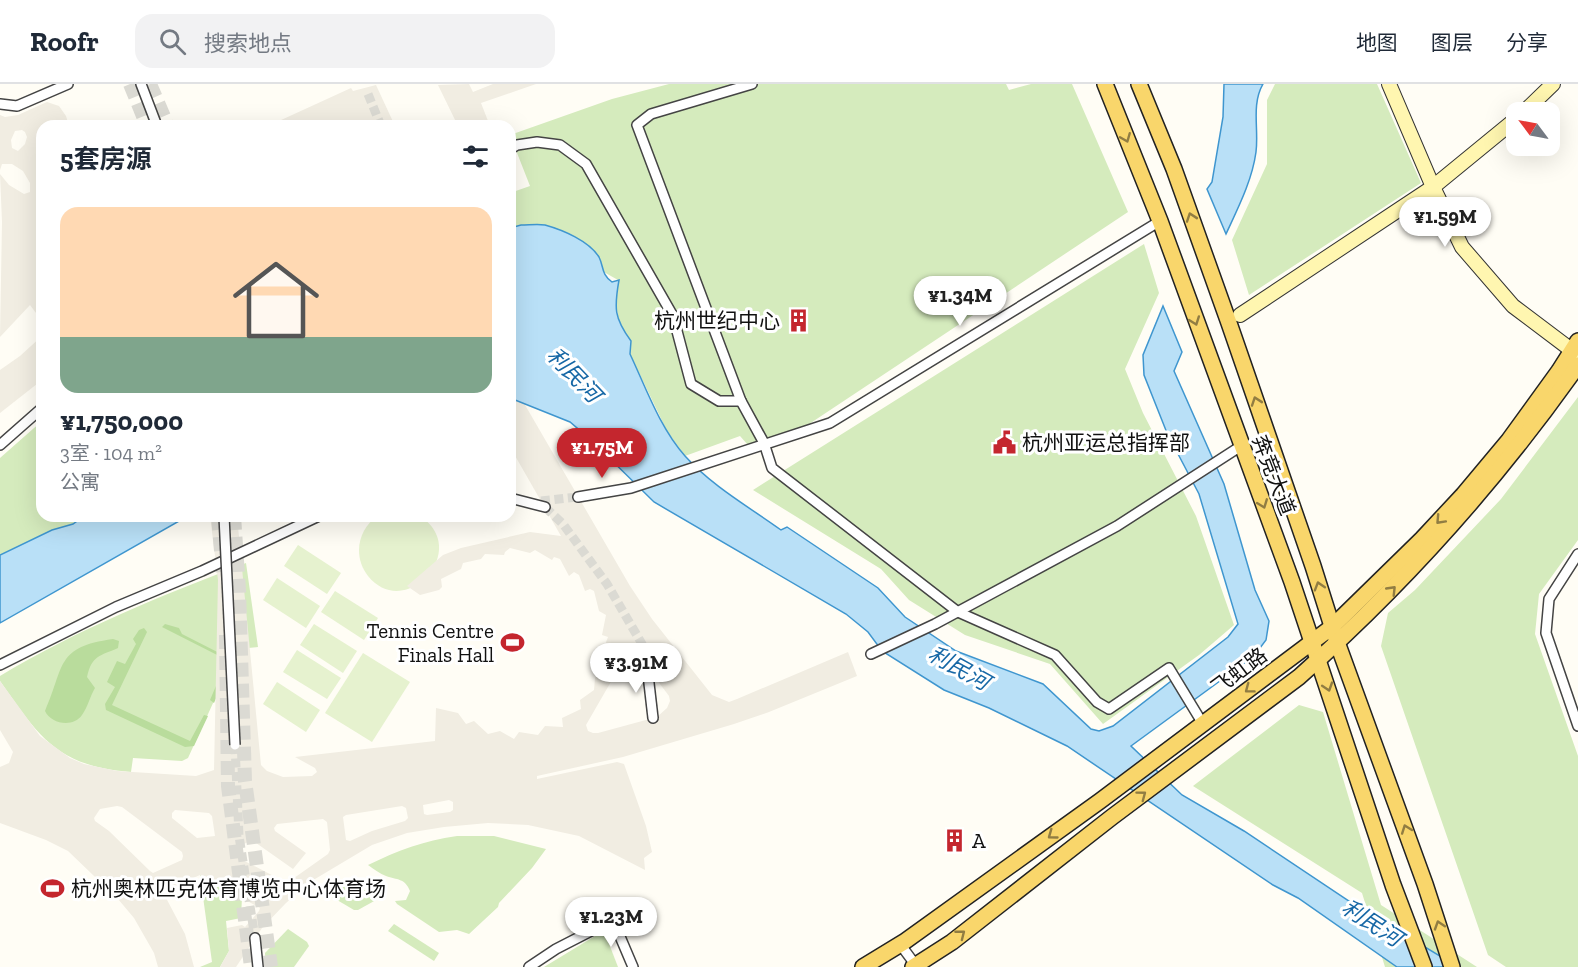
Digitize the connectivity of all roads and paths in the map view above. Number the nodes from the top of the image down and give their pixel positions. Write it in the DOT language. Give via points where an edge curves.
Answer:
graph roads {
  1 [pos="68,84"];
  2 [pos="141,84"];
  3 [pos="752,84"];
  4 [pos="1105,84"];
  5 [pos="1139,84"];
  6 [pos="1389,84"];
  7 [pos="1553,84"];
  8 [pos="1534,102"];
  9 [pos="0,104"];
  10 [pos="155,120"];
  11 [pos="1506,127"];
  12 [pos="516,146"];
  13 [pos="1433,187"];
  14 [pos="1160,221"];
  15 [pos="1240,315"];
  16 [pos="1577,353"];
  17 [pos="741,402"];
  18 [pos="36,413"];
  19 [pos="764,442"];
  20 [pos="0,446"];
  21 [pos="1241,446"];
  22 [pos="578,497"];
  23 [pos="516,499"];
  24 [pos="539,504"];
  25 [pos="224,522"];
  26 [pos="307,522"];
  27 [pos="1578,554"];
  28 [pos="958,612"];
  29 [pos="1334,634"];
  30 [pos="1313,642"];
  31 [pos="871,654"];
  32 [pos="1319,659"];
  33 [pos="0,664"];
  34 [pos="647,666"];
  35 [pos="653,718"];
  36 [pos="1203,724"];
  37 [pos="1578,726"];
  38 [pos="236,745"];
  39 [pos="628,912"];
  40 [pos="613,920"];
  41 [pos="255,938"];
  42 [pos="900,944"];
  43 [pos="915,966"];
  44 [pos="258,967"];
  45 [pos="529,967"];
  46 [pos="633,967"];
  47 [pos="863,967"];
  48 [pos="1424,967"];
  49 [pos="1452,967"];
  1 -- 9 [label="street" via="17,106"];
  2 -- 10 [label="street"];
  3 -- 17 [label="street" via="651,114 636,125"];
  4 -- 14 [label="main road, 奔竞大道, one-way"];
  29 -- 5 [label="main road, 奔竞大道, one-way" via="1229,323"];
  6 -- 13 [label="street"];
  7 -- 8 [label="street"];
  11 -- 13 [label="street"];
  12 -- 17 [label="street" via="537,142 560,145 586,164 673,316 691,384 718,400"];
  13 -- 15 [label="street"];
  13 -- 16 [label="street" via="1462,247 1513,306"];
  14 -- 19 [label="street" via="830,423"];
  14 -- 21 [label="main road, 奔竞大道, one-way"];
  16 -- 29 [label="main road, 飞虹路" via="1483,490 1395,586"];
  17 -- 19 [label="street"];
  18 -- 20 [label="street"];
  19 -- 22 [label="street" via="631,488"];
  19 -- 28 [label="street" via="772,468"];
  21 -- 28 [label="street" via="1117,526"];
  21 -- 30 [label="main road, 奔竞大道, one-way"];
  23 -- 24 [label="street"];
  25 -- 38 [label="street, bridge"];
  26 -- 33 [label="street" via="116,607"];
  27 -- 37 [label="street" via="1549,599 1546,633"];
  28 -- 31 [label="street"];
  28 -- 36 [label="street" via="1055,655 1097,702 1109,709 1169,668"];
  29 -- 30 [label="main road, 飞虹路"];
  29 -- 32 [label="main road, 飞虹路"];
  49 -- 29 [label="main road, 奔竞大道, one-way"];
  30 -- 32 [label="main road, 奔竞大道"];
  30 -- 36 [label="main road, 飞虹路, one-way"];
  43 -- 32 [label="main road, 飞虹路, one-way" via="952,942"];
  32 -- 48 [label="main road, 奔竞大道, one-way"];
  34 -- 35 [label="street"];
  36 -- 42 [label="main road, 飞虹路, one-way"];
  39 -- 40 [label="street"];
  40 -- 45 [label="street"];
  40 -- 46 [label="street"];
  41 -- 44 [label="street"];
  42 -- 43 [label="street"];
  42 -- 47 [label="main road, 飞虹路"];
}
